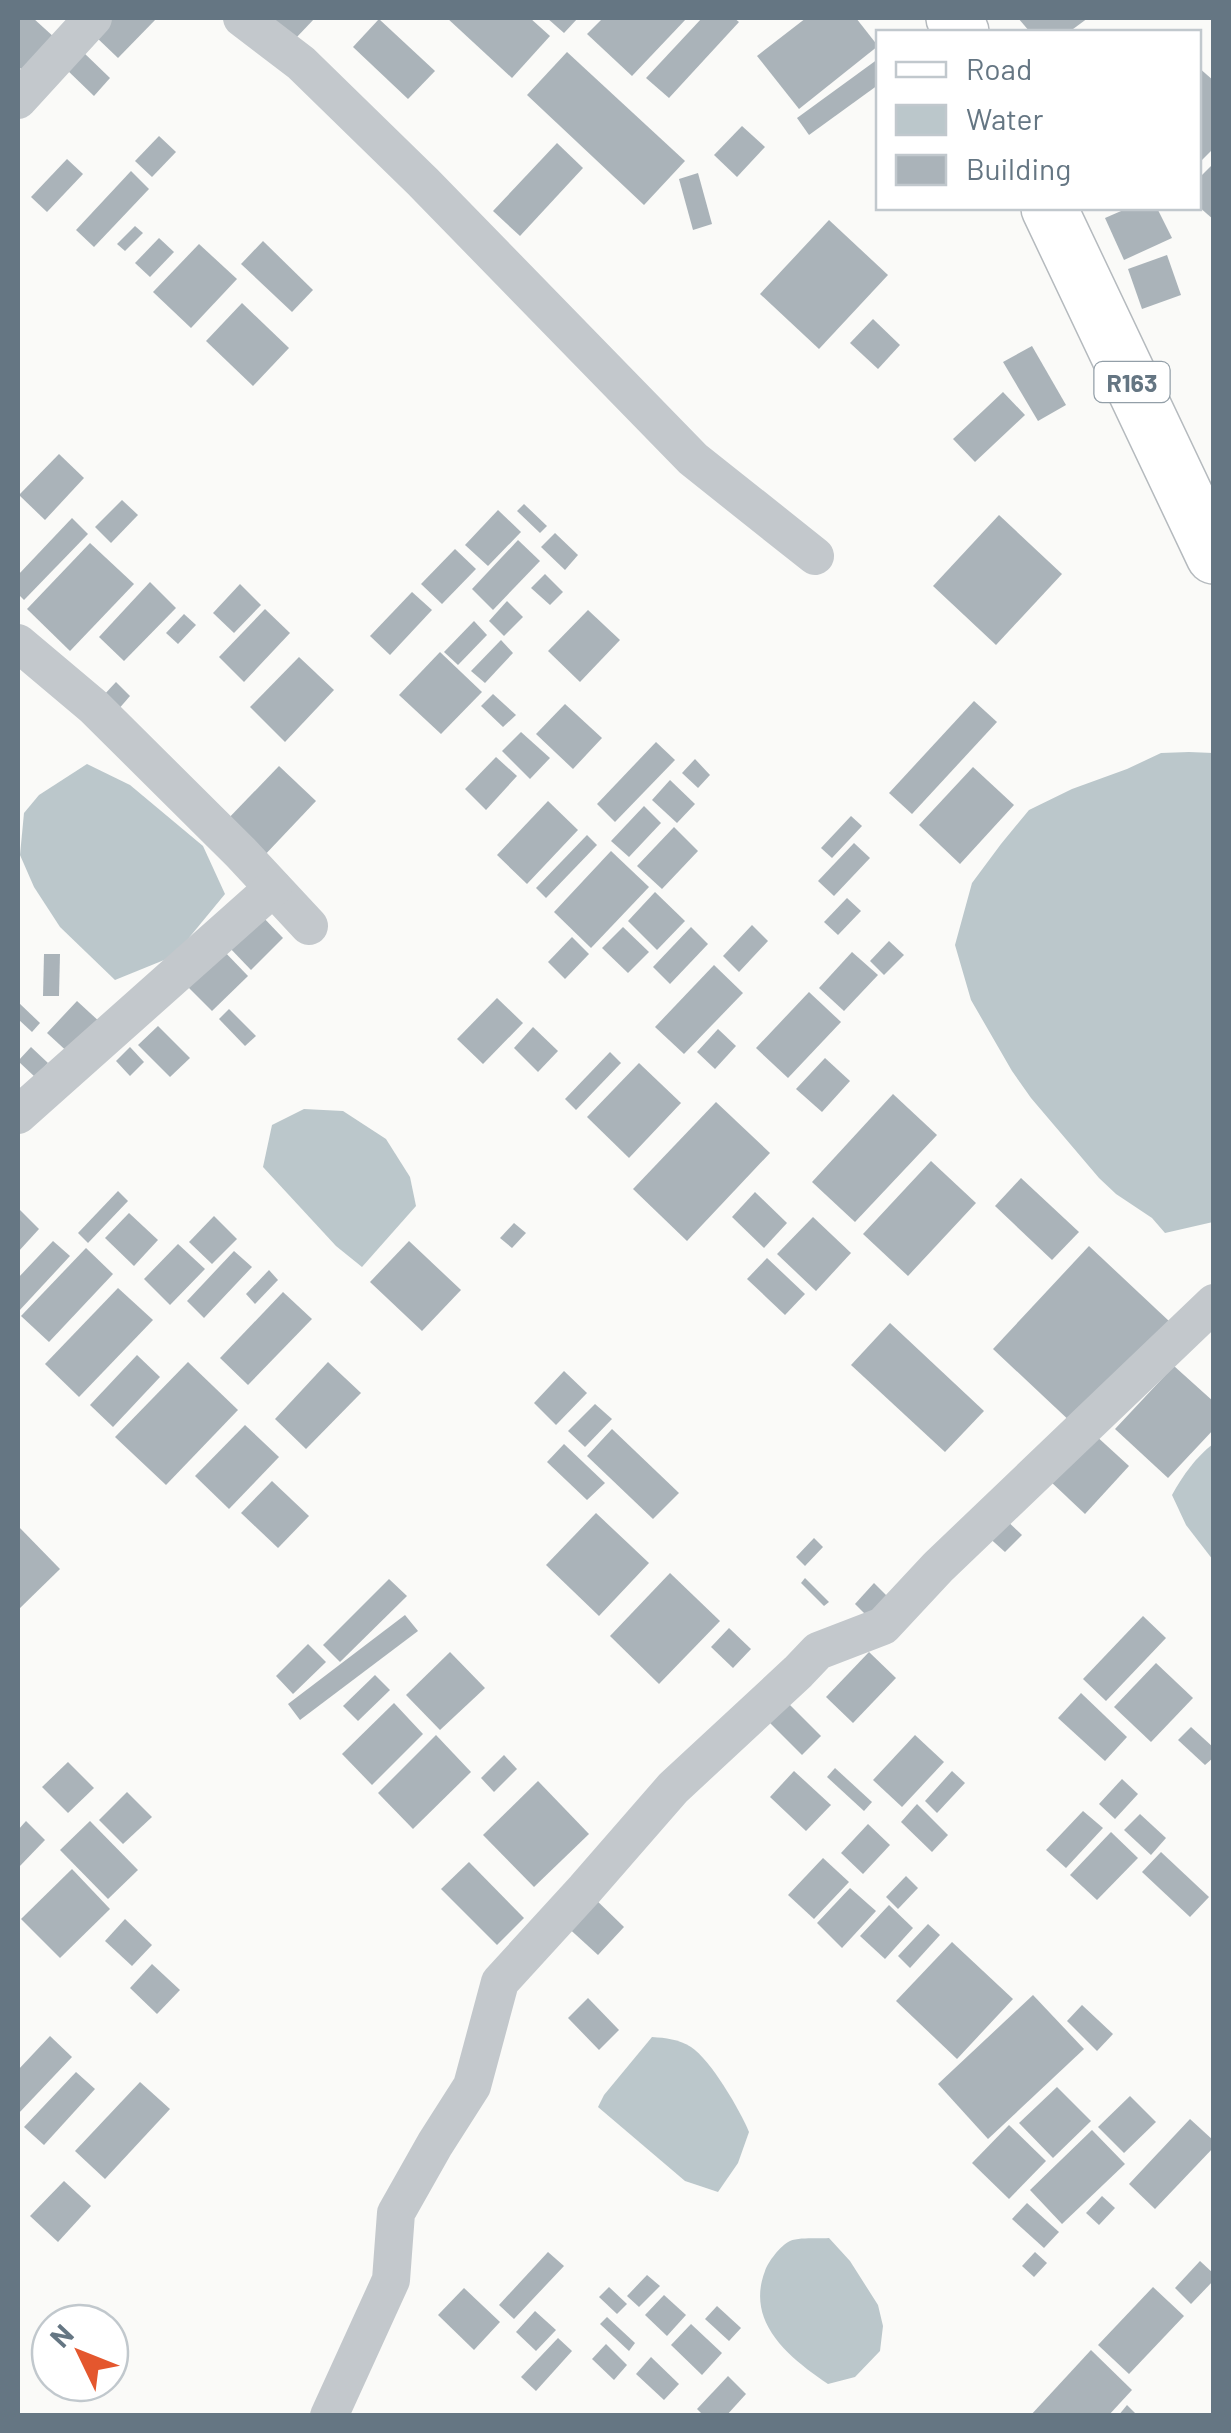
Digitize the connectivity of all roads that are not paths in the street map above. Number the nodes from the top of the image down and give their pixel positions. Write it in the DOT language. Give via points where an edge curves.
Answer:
graph roads {
  1 [pos="93,18"];
  2 [pos="242,18"];
  3 [pos="18,100"];
  4 [pos="1049,210"];
  5 [pos="815,556"];
  6 [pos="1214,556"];
  7 [pos="18,644"];
  8 [pos="273,888"];
  9 [pos="308,926"];
  10 [pos="18,1115"];
  11 [pos="1214,1302"];
  12 [pos="329,2416"];
  1 -- 3 [label="street"];
  2 -- 5 [label="street" via="301,63 409,168 692,459"];
  4 -- 6 [label="main road, R163"];
  7 -- 8 [label="street" via="94,707"];
  8 -- 9 [label="street"];
  8 -- 10 [label="street"];
  11 -- 12 [label="street" via="883,1626 818,1652 673,1788 500,1982 472,2086 396,2214 392,2280"];
}
